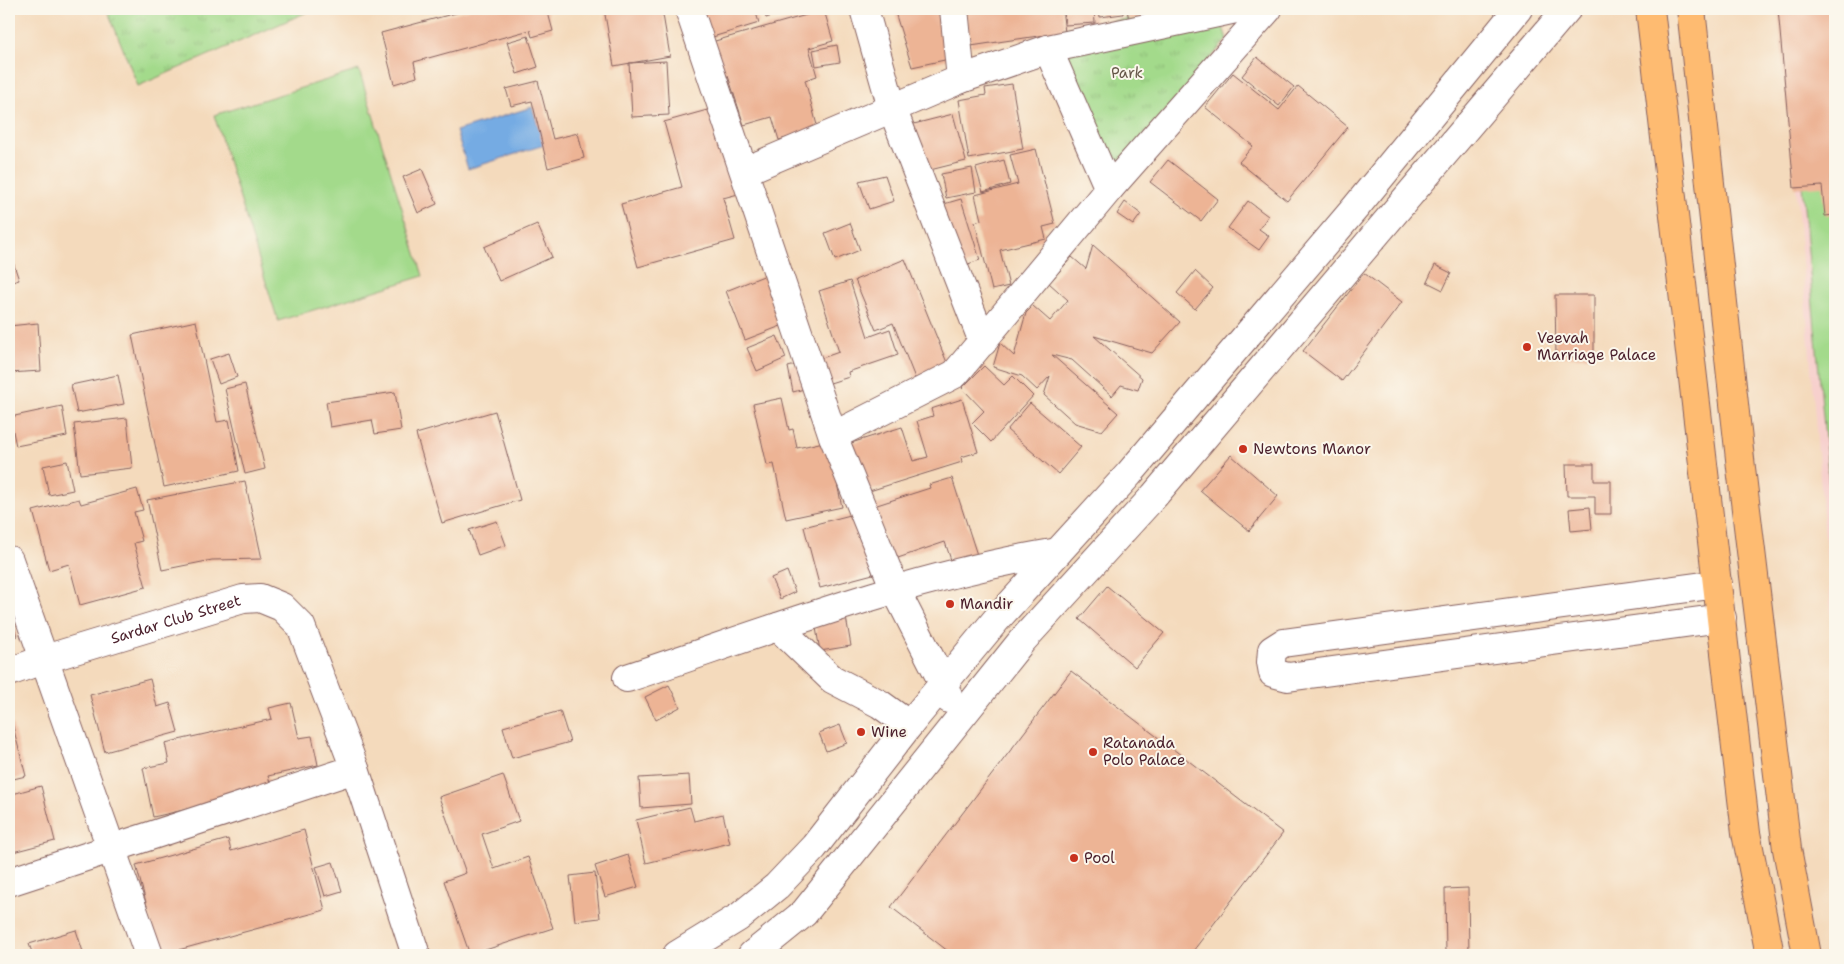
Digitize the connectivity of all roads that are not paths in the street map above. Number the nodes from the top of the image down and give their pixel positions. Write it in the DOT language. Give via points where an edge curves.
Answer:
graph roads {
  1 [pos="689,9"];
  2 [pos="864,9"];
  3 [pos="954,9"];
  4 [pos="1236,9"];
  5 [pos="1268,9"];
  6 [pos="1518,9"];
  7 [pos="1567,9"];
  8 [pos="1650,9"];
  9 [pos="1690,9"];
  10 [pos="1048,49"];
  11 [pos="961,79"];
  12 [pos="892,108"];
  13 [pos="745,171"];
  14 [pos="1109,189"];
  15 [pos="982,342"];
  16 [pos="833,436"];
  17 [pos="1058,552"];
  18 [pos="9,560"];
  19 [pos="1718,584"];
  20 [pos="895,588"];
  21 [pos="1722,618"];
  22 [pos="778,627"];
  23 [pos="45,659"];
  24 [pos="9,672"];
  25 [pos="627,678"];
  26 [pos="944,685"];
  27 [pos="956,722"];
  28 [pos="909,725"];
  29 [pos="355,769"];
  30 [pos="112,849"];
  31 [pos="9,882"];
  32 [pos="148,955"];
  33 [pos="416,955"];
  34 [pos="678,955"];
  35 [pos="752,955"];
  36 [pos="1770,955"];
  37 [pos="1807,955"];
  1 -- 13 [label="street"];
  2 -- 12 [label="street"];
  3 -- 11 [label="street"];
  4 -- 10 [label="street"];
  5 -- 14 [label="street"];
  6 -- 17 [label="street" via="1356,207 1129,474"];
  7 -- 27 [label="street" via="1160,489 1021,642"];
  8 -- 19 [label="main road"];
  9 -- 37 [label="main road" via="1787,849"];
  10 -- 11 [label="street"];
  10 -- 14 [label="street"];
  11 -- 12 [label="street"];
  12 -- 13 [label="street"];
  12 -- 15 [label="street"];
  13 -- 16 [label="street"];
  14 -- 15 [label="street"];
  15 -- 16 [label="street" via="955,374"];
  16 -- 20 [label="street"];
  17 -- 20 [label="street" via="1000,561"];
  17 -- 26 [label="street" via="996,620"];
  18 -- 23 [label="street"];
  19 -- 21 [label="main road"];
  19 -- 21 [label="street" via="1283,643 1272,650 1270,662 1273,673 1288,677"];
  20 -- 22 [label="street"];
  20 -- 26 [label="street"];
  21 -- 36 [label="main road" via="1746,833"];
  22 -- 25 [label="street"];
  22 -- 28 [label="street" via="832,679 880,704"];
  23 -- 24 [label="street, Sardar Club Street"];
  23 -- 29 [label="street, Sardar Club Street" via="243,599 260,598 282,607 301,626"];
  23 -- 30 [label="street"];
  26 -- 27 [label="street"];
  26 -- 28 [label="street"];
  27 -- 35 [label="street" via="804,913"];
  28 -- 34 [label="street" via="814,847 778,886 738,917"];
  29 -- 30 [label="street"];
  29 -- 33 [label="street"];
  30 -- 31 [label="street"];
  30 -- 32 [label="street"];
}
